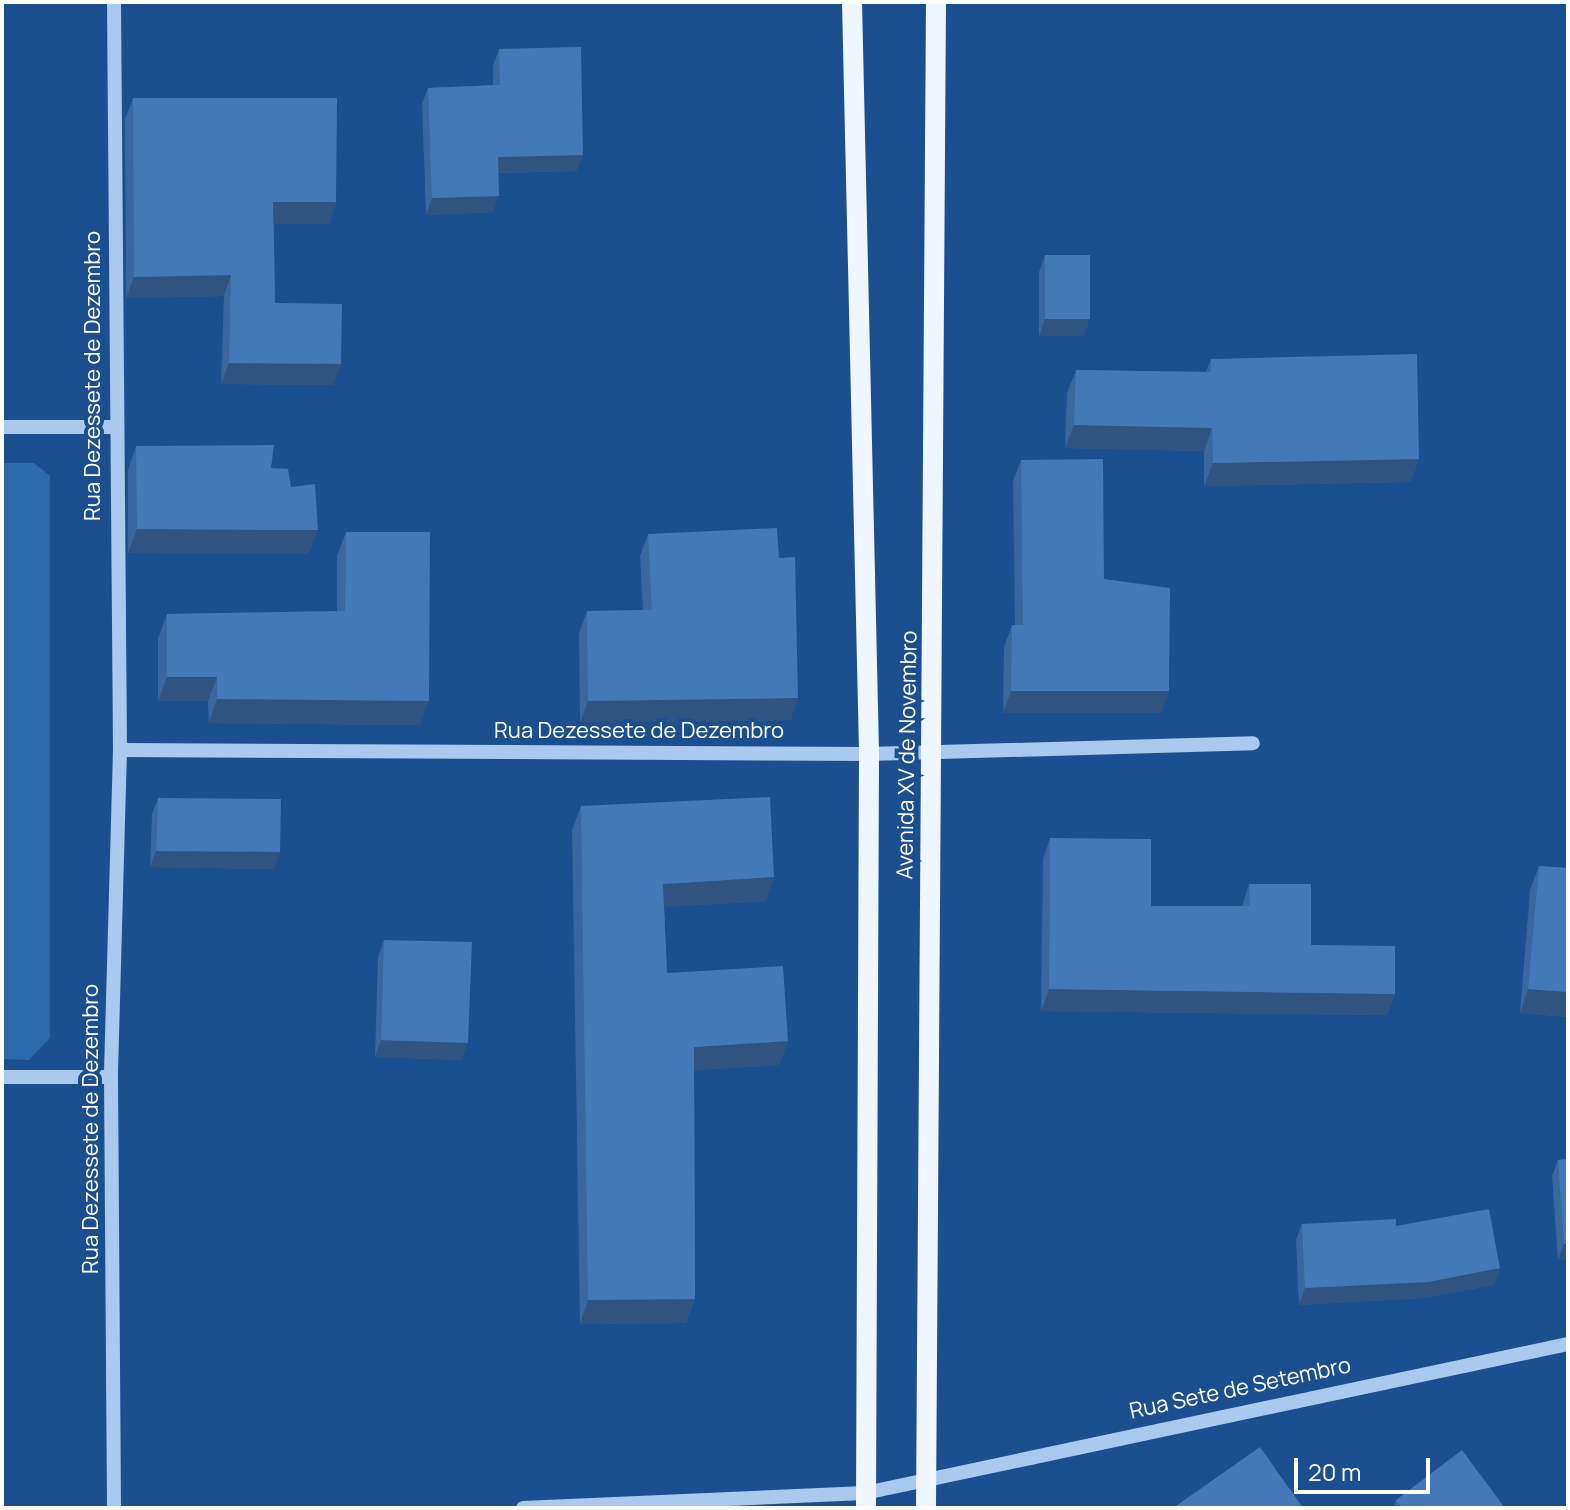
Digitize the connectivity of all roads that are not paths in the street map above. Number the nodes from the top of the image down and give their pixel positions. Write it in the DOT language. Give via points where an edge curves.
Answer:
graph roads {
  1 [pos="114,2"];
  2 [pos="852,2"];
  3 [pos="936,2"];
  4 [pos="2,427"];
  5 [pos="113,427"];
  6 [pos="1253,743"];
  7 [pos="120,750"];
  8 [pos="932,753"];
  9 [pos="869,754"];
  10 [pos="2,1077"];
  11 [pos="111,1077"];
  12 [pos="1568,1344"];
  13 [pos="923,1480"];
  14 [pos="866,1500"];
  15 [pos="114,1508"];
  16 [pos="523,1508"];
  17 [pos="926,1508"];
  1 -- 5 [label="street, Rua Dezessete de Dezembro"];
  2 -- 9 [label="main road, Avenida XV de Novembro"];
  3 -- 8 [label="main road, Avenida XV de Novembro"];
  4 -- 5 [label="street"];
  5 -- 7 [label="street, Rua Dezessete de Dezembro"];
  6 -- 8 [label="street, Rua Dezessete de Dezembro"];
  7 -- 9 [label="street, Rua Dezessete de Dezembro"];
  7 -- 11 [label="street, Rua Dezessete de Dezembro"];
  8 -- 9 [label="street, Rua Dezessete de Dezembro"];
  8 -- 13 [label="main road, Avenida XV de Novembro"];
  9 -- 14 [label="main road, Avenida XV de Novembro"];
  10 -- 11 [label="street"];
  11 -- 15 [label="street, Rua Dezessete de Dezembro"];
  12 -- 13 [label="street, Rua Sete de Setembro"];
  13 -- 14 [label="street, Rua Sete de Setembro"];
  13 -- 17 [label="main road, Avenida XV de Novembro"];
  14 -- 16 [label="street"];
}
